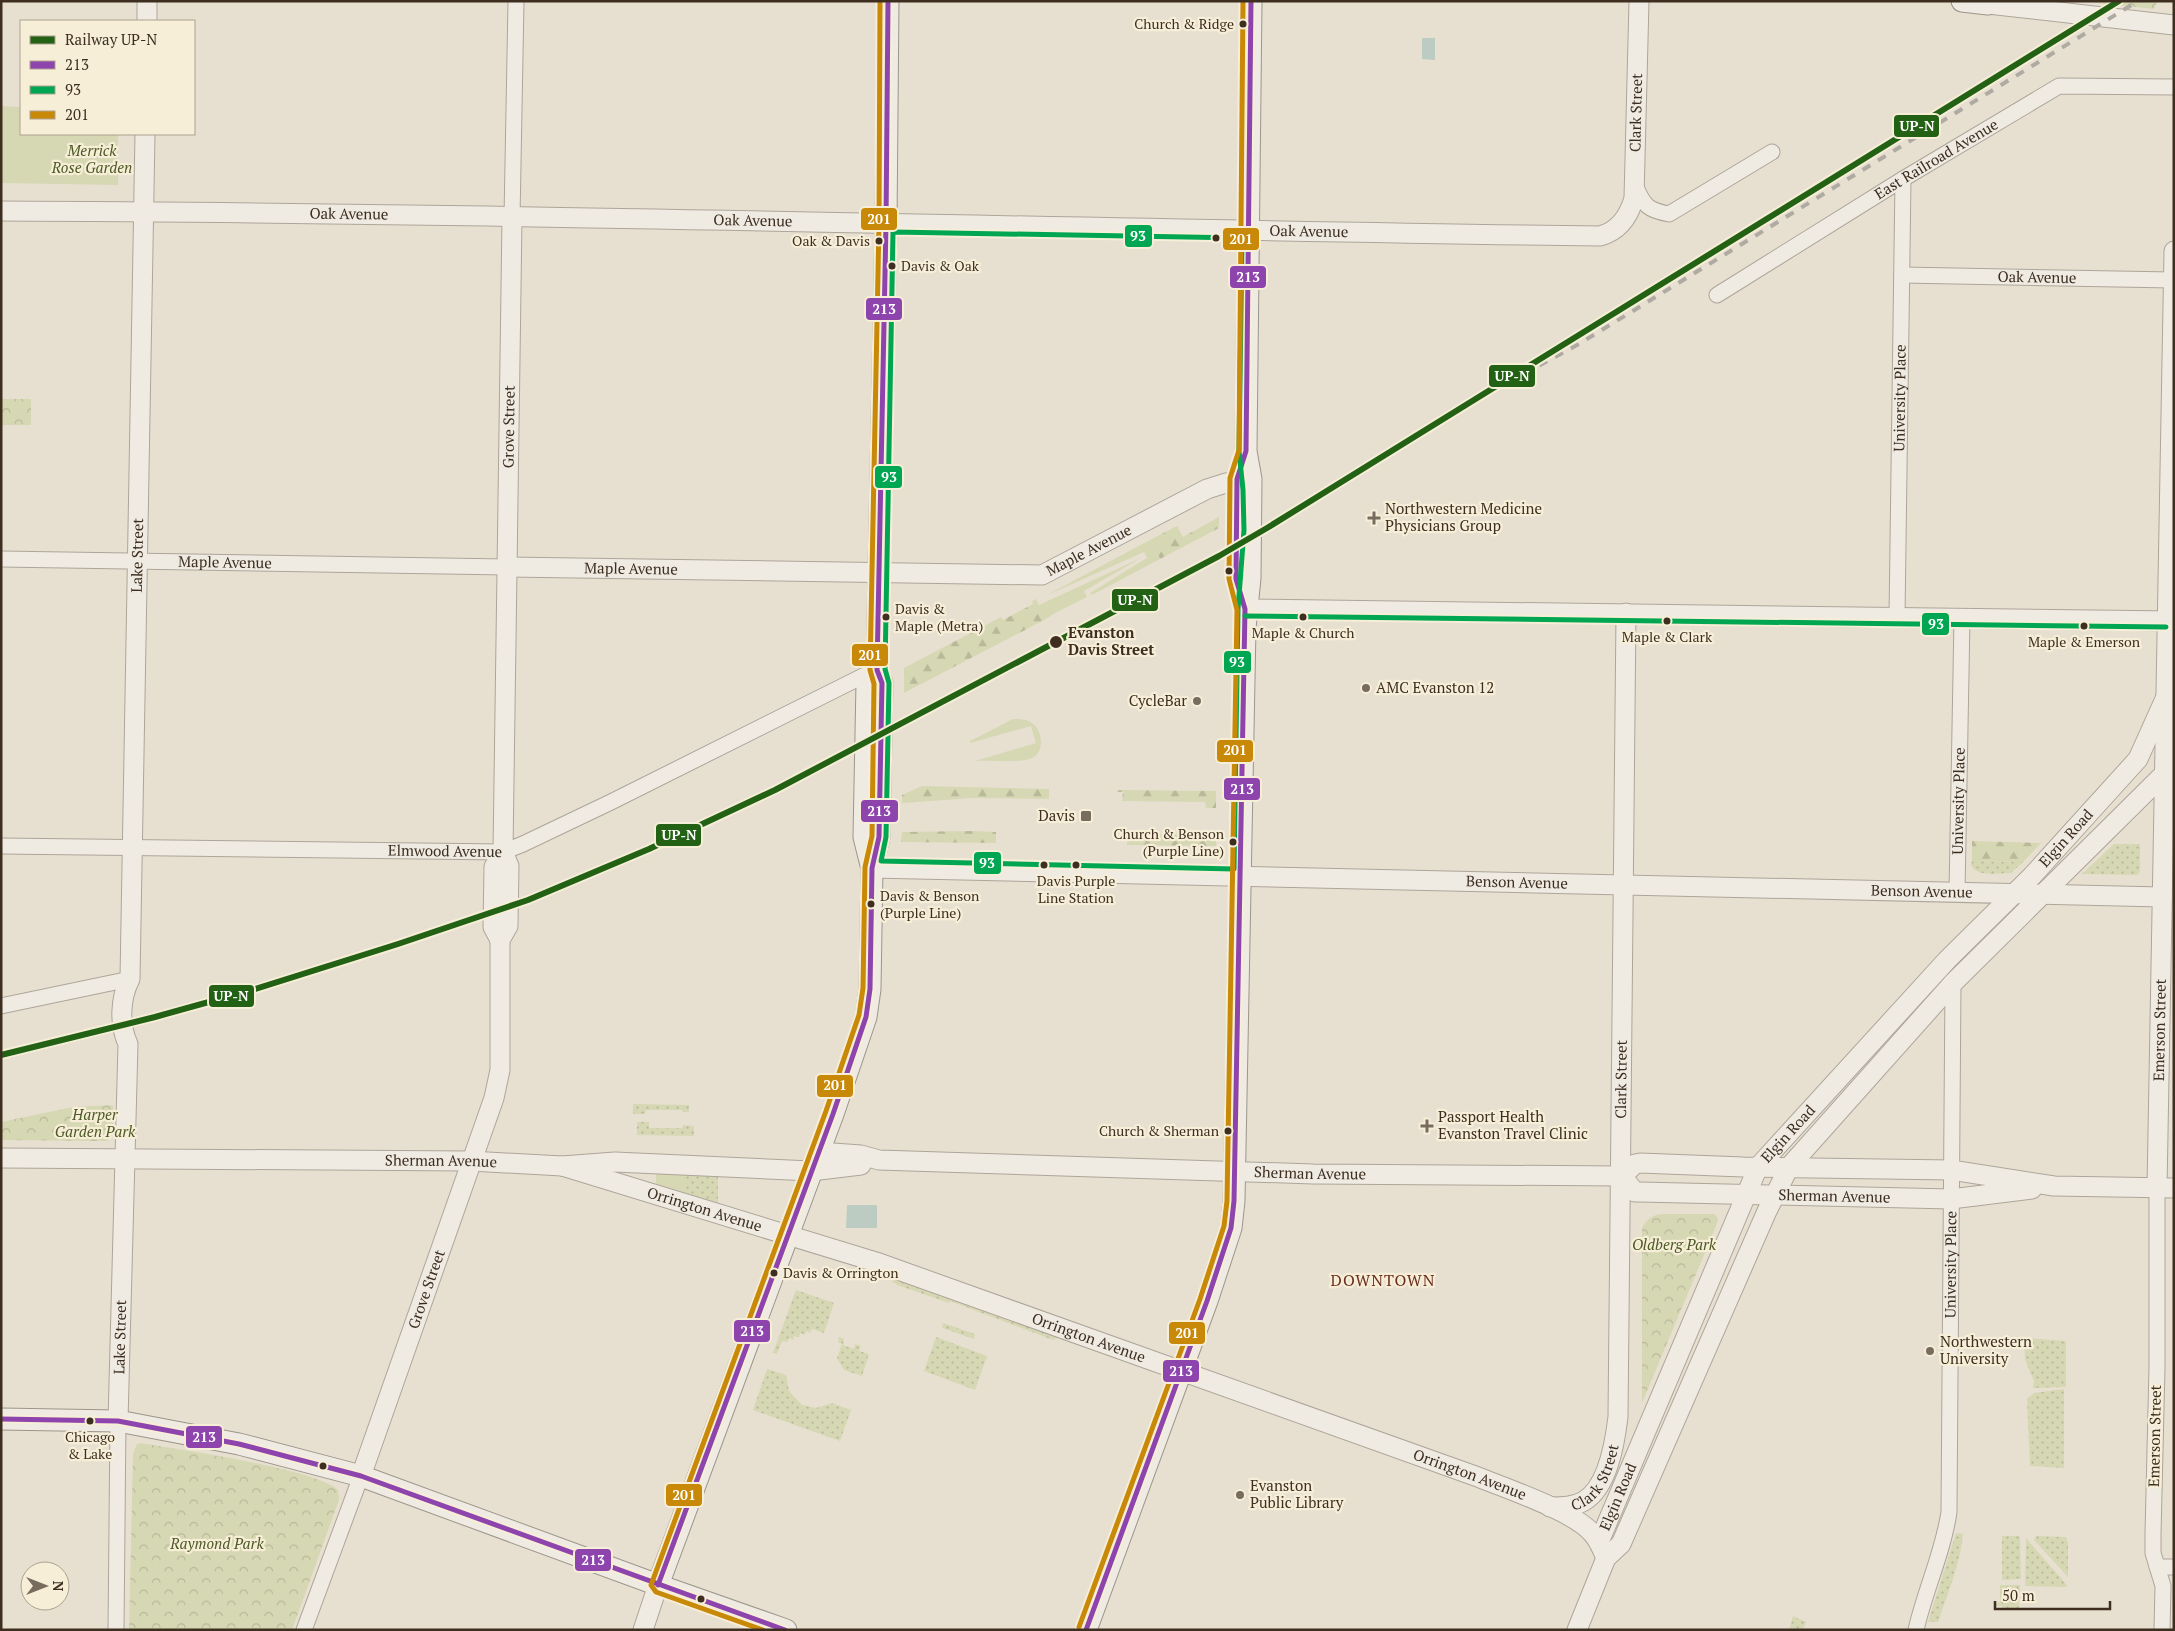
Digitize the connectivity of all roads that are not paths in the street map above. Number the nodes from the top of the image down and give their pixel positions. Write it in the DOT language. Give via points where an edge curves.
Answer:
graph roads {
  1 [pos="147,1"];
  2 [pos="516,1"];
  3 [pos="888,1"];
  4 [pos="1251,1"];
  5 [pos="1639,1"];
  6 [pos="1962,1"];
  7 [pos="1995,3"];
  8 [pos="147,20"];
  9 [pos="2174,26"];
  10 [pos="2174,87"];
  11 [pos="145,135"];
  12 [pos="1772,152"];
  13 [pos="1903,179"];
  14 [pos="1636,187"];
  15 [pos="1,211"];
  16 [pos="144,212"];
  17 [pos="512,218"];
  18 [pos="1622,223"];
  19 [pos="886,224"];
  20 [pos="1250,231"];
  21 [pos="2174,251"];
  22 [pos="1902,275"];
  23 [pos="2173,280"];
  24 [pos="1717,295"];
  25 [pos="1246,452"];
  26 [pos="1237,482"];
  27 [pos="1,560"];
  28 [pos="138,562"];
  29 [pos="507,567"];
  30 [pos="879,574"];
  31 [pos="1246,609"];
  32 [pos="1626,613"];
  33 [pos="1897,617"];
  34 [pos="1962,618"];
  35 [pos="2170,620"];
  36 [pos="877,670"];
  37 [pos="2165,700"];
  38 [pos="2164,774"];
  39 [pos="1,846"];
  40 [pos="131,846"];
  41 [pos="503,852"];
  42 [pos="872,868"];
  43 [pos="1241,877"];
  44 [pos="1623,885"];
  45 [pos="1957,893"];
  46 [pos="2013,894"];
  47 [pos="2041,894"];
  48 [pos="2162,897"];
  49 [pos="130,979"];
  50 [pos="1953,983"];
  51 [pos="1,1006"];
  52 [pos="1,1158"];
  53 [pos="126,1159"];
  54 [pos="470,1161"];
  55 [pos="815,1162"];
  56 [pos="562,1166"];
  57 [pos="1758,1167"];
  58 [pos="1789,1167"];
  59 [pos="1951,1170"];
  60 [pos="1236,1171"];
  61 [pos="1622,1176"];
  62 [pos="1575,1177"];
  63 [pos="2054,1186"];
  64 [pos="2166,1188"];
  65 [pos="1745,1193"];
  66 [pos="1774,1194"];
  67 [pos="1951,1199"];
  68 [pos="1621,1209"];
  69 [pos="788,1234"];
  70 [pos="1182,1370"];
  71 [pos="1,1419"];
  72 [pos="118,1421"];
  73 [pos="360,1476"];
  74 [pos="1550,1507"];
  75 [pos="1602,1550"];
  76 [pos="2157,1567"];
  77 [pos="2174,1567"];
  78 [pos="658,1586"];
  79 [pos="116,1630"];
  80 [pos="304,1630"];
  81 [pos="643,1630"];
  82 [pos="786,1630"];
  83 [pos="1086,1630"];
  84 [pos="1577,1630"];
  85 [pos="1916,1630"];
  86 [pos="2162,1630"];
  1 -- 8 [label="street"];
  2 -- 17 [label="street, Grove Street"];
  3 -- 19 [label="main road"];
  4 -- 20 [label="main road"];
  5 -- 14 [label="street, Clark Street"];
  6 -- 7 [label="main road"];
  7 -- 9 [label="street"];
  10 -- 13 [label="street, East Railroad Avenue" via="2059,86"];
  11 -- 16 [label="street, Lake Street"];
  12 -- 14 [label="street" via="1669,214 1648,208"];
  13 -- 22 [label="street, University Place"];
  13 -- 24 [label="street, East Railroad Avenue"];
  14 -- 18 [label="street, Clark Street" via="1630,212"];
  15 -- 16 [label="street, Oak Avenue"];
  16 -- 17 [label="street, Oak Avenue"];
  16 -- 28 [label="street, Lake Street"];
  17 -- 19 [label="street, Oak Avenue"];
  17 -- 29 [label="street, Grove Street"];
  18 -- 20 [label="street, Oak Avenue" via="1612,233 1600,236"];
  19 -- 20 [label="street, Oak Avenue"];
  19 -- 30 [label="main road"];
  20 -- 25 [label="main road"];
  21 -- 23 [label="street, Emerson Street"];
  22 -- 23 [label="street, Oak Avenue"];
  22 -- 33 [label="street, University Place"];
  23 -- 35 [label="street, Emerson Street"];
  25 -- 26 [label="main road"];
  25 -- 31 [label="main road" via="1251,479 1250,578"];
  26 -- 30 [label="street, Maple Avenue" via="1207,489 1042,575"];
  26 -- 31 [label="main road" via="1236,579"];
  27 -- 28 [label="street, Maple Avenue"];
  28 -- 29 [label="street, Maple Avenue"];
  28 -- 40 [label="street, Lake Street"];
  29 -- 30 [label="street, Maple Avenue"];
  29 -- 41 [label="street, Grove Street"];
  30 -- 36 [label="main road"];
  31 -- 32 [label="street"];
  31 -- 43 [label="main road"];
  32 -- 33 [label="street"];
  32 -- 44 [label="street, Clark Street"];
  33 -- 34 [label="street"];
  34 -- 35 [label="street"];
  34 -- 45 [label="street, University Place"];
  35 -- 37 [label="street, Emerson Street"];
  36 -- 41 [label="street, Elmwood Avenue"];
  36 -- 42 [label="main road" via="882,683 879,837"];
  37 -- 38 [label="street, Emerson Street"];
  37 -- 46 [label="street, Elgin Road" via="2138,760"];
  38 -- 47 [label="street, Elgin Road"];
  38 -- 48 [label="street, Emerson Street"];
  39 -- 40 [label="street, Elmwood Avenue"];
  40 -- 41 [label="street, Elmwood Avenue"];
  40 -- 49 [label="street, Lake Street"];
  41 -- 54 [label="street, Grove Street" via="494,867 493,927 500,940 500,1070 494,1098"];
  42 -- 43 [label="street, Benson Avenue"];
  42 -- 55 [label="main road" via="870,989 866,1017"];
  43 -- 44 [label="street, Benson Avenue"];
  43 -- 60 [label="main road"];
  44 -- 45 [label="street, Benson Avenue"];
  44 -- 61 [label="street, Clark Street"];
  45 -- 46 [label="street, Benson Avenue"];
  46 -- 47 [label="street, Benson Avenue"];
  46 -- 57 [label="street, Elgin Road" via="1947,960"];
  47 -- 48 [label="street, Benson Avenue"];
  47 -- 50 [label="street, Elgin Road"];
  48 -- 64 [label="street, Emerson Street"];
  49 -- 51 [label="street"];
  49 -- 53 [label="street, Lake Street" via="124,992 122,1033 128,1044"];
  50 -- 58 [label="street, Elgin Road"];
  50 -- 59 [label="street, University Place"];
  52 -- 53 [label="street, Sherman Avenue"];
  53 -- 54 [label="street, Sherman Avenue"];
  53 -- 72 [label="street, Lake Street"];
  54 -- 56 [label="street, Sherman Avenue"];
  54 -- 73 [label="street, Grove Street"];
  55 -- 56 [label="street, Sherman Avenue" via="615,1162"];
  55 -- 60 [label="street, Sherman Avenue" via="840,1166 879,1160"];
  55 -- 69 [label="main road"];
  56 -- 69 [label="street, Orrington Avenue"];
  57 -- 58 [label="street, Sherman Avenue"];
  57 -- 61 [label="street, Sherman Avenue" via="1640,1163"];
  57 -- 65 [label="street, Elgin Road"];
  58 -- 59 [label="street, Sherman Avenue"];
  58 -- 66 [label="street, Elgin Road"];
  59 -- 63 [label="street, Sherman Avenue"];
  59 -- 67 [label="street, University Place"];
  60 -- 62 [label="street, Sherman Avenue"];
  60 -- 70 [label="main road" via="1231,1228"];
  61 -- 62 [label="street, Sherman Avenue"];
  61 -- 65 [label="street, Sherman Avenue" via="1635,1192"];
  61 -- 68 [label="street, Clark Street"];
  62 -- 68 [label="street" via="1606,1191"];
  63 -- 64 [label="street, Sherman Avenue"];
  63 -- 67 [label="street, Sherman Avenue"];
  64 -- 76 [label="street, Emerson Street" via="2153,1534"];
  65 -- 66 [label="street, Sherman Avenue"];
  65 -- 75 [label="street, Elgin Road"];
  66 -- 67 [label="street, Sherman Avenue"];
  66 -- 75 [label="street, Elgin Road" via="1621,1544"];
  67 -- 85 [label="street, University Place" via="1949,1512 1947,1530 1922,1600"];
  68 -- 74 [label="street, Clark Street" via="1616,1437 1604,1477 1593,1495 1567,1507"];
  69 -- 70 [label="street, Orrington Avenue"];
  69 -- 78 [label="main road"];
  70 -- 74 [label="street, Orrington Avenue" via="1478,1477"];
  70 -- 83 [label="main road"];
  71 -- 72 [label="main road"];
  72 -- 73 [label="main road" via="239,1444"];
  72 -- 79 [label="street, Lake Street"];
  73 -- 78 [label="main road"];
  73 -- 80 [label="street, Grove Street"];
  74 -- 75 [label="street, Orrington Avenue" via="1583,1524"];
  75 -- 84 [label="street"];
  76 -- 77 [label="street"];
  76 -- 86 [label="street, Emerson Street" via="2163,1586"];
  78 -- 81 [label="street"];
  78 -- 82 [label="main road"];
}
